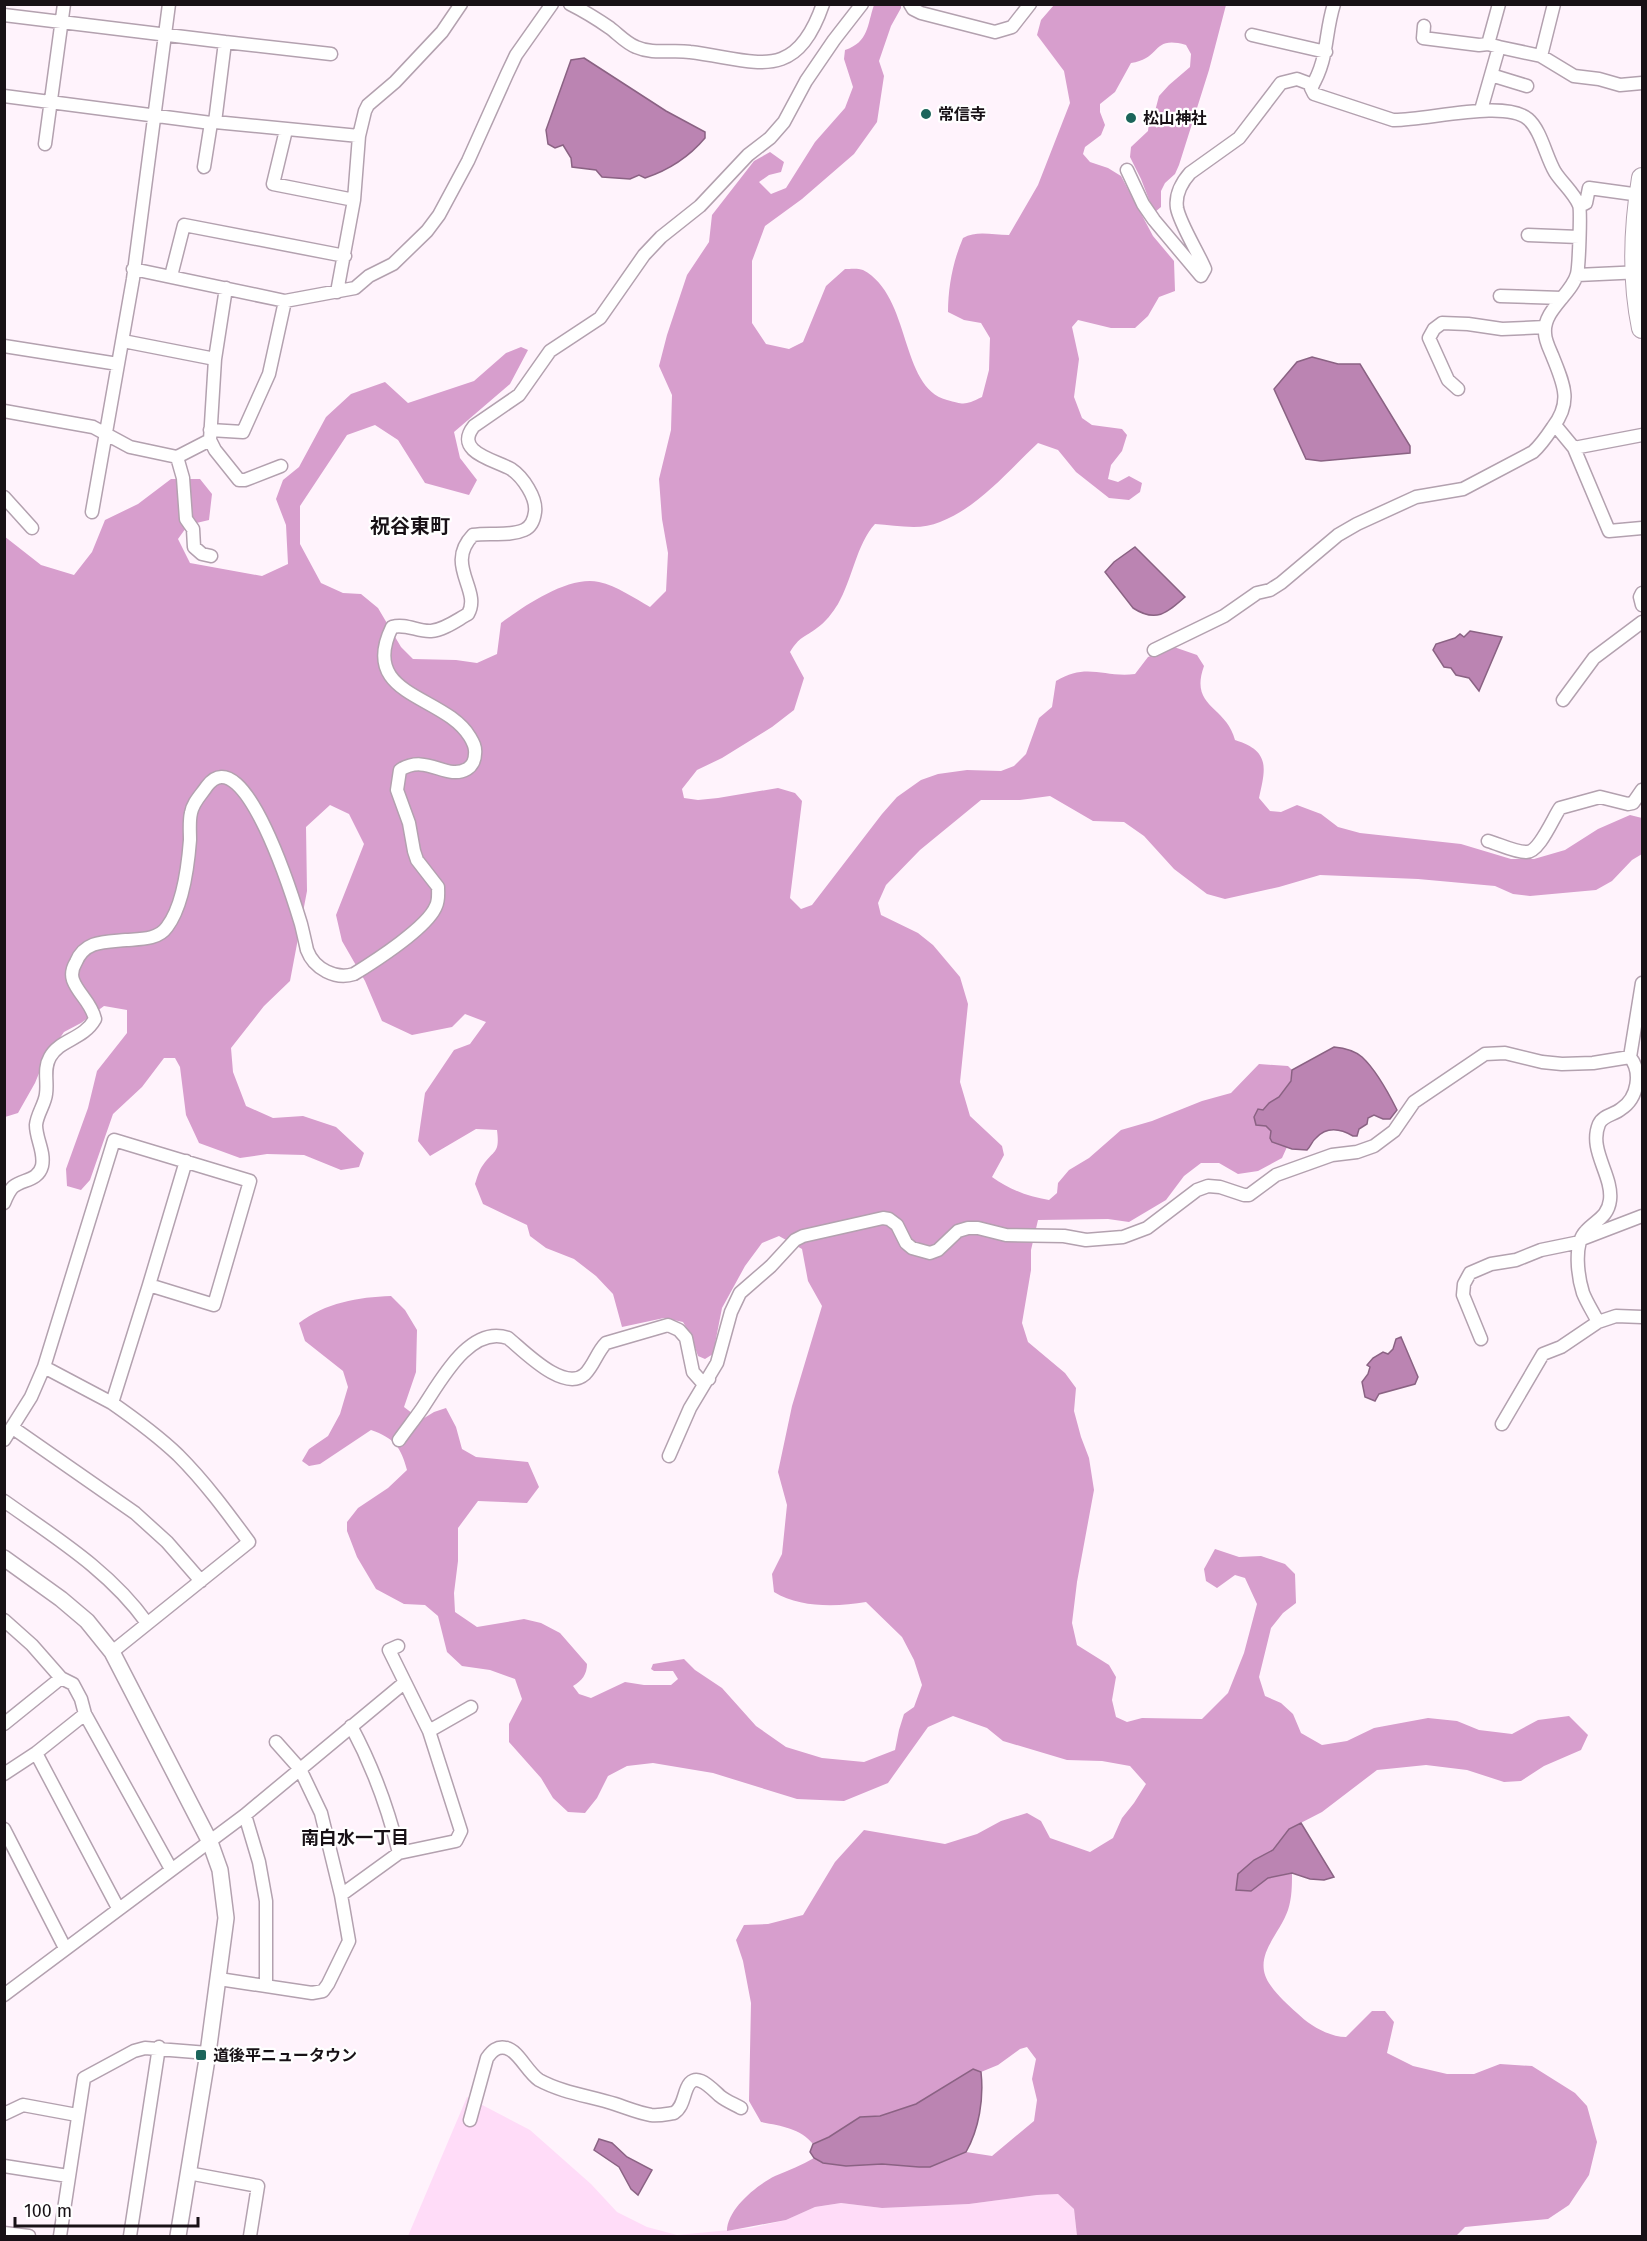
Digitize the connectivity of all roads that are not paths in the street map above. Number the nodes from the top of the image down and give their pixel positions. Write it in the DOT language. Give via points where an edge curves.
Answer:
graph roads {
  1 [pos="64,4"];
  2 [pos="170,4"];
  3 [pos="462,4"];
  4 [pos="552,4"];
  5 [pos="570,4"];
  6 [pos="823,4"];
  7 [pos="862,4"];
  8 [pos="910,4"];
  9 [pos="1030,4"];
  10 [pos="1334,4"];
  11 [pos="1499,4"];
  12 [pos="1554,4"];
  13 [pos="4,15"];
  14 [pos="62,22"];
  15 [pos="1424,26"];
  16 [pos="165,35"];
  17 [pos="1252,35"];
  18 [pos="225,42"];
  19 [pos="1494,45"];
  20 [pos="1326,52"];
  21 [pos="331,54"];
  22 [pos="1541,56"];
  23 [pos="1491,75"];
  24 [pos="1642,83"];
  25 [pos="1313,85"];
  26 [pos="1527,86"];
  27 [pos="4,96"];
  28 [pos="51,103"];
  29 [pos="1481,110"];
  30 [pos="153,117"];
  31 [pos="213,123"];
  32 [pos="286,130"];
  33 [pos="359,136"];
  34 [pos="45,144"];
  35 [pos="204,167"];
  36 [pos="1127,170"];
  37 [pos="1641,187"];
  38 [pos="354,200"];
  39 [pos="1580,207"];
  40 [pos="1528,235"];
  41 [pos="1579,237"];
  42 [pos="345,256"];
  43 [pos="133,269"];
  44 [pos="1639,272"];
  45 [pos="1577,275"];
  46 [pos="171,276"];
  47 [pos="225,288"];
  48 [pos="337,292"];
  49 [pos="1500,296"];
  50 [pos="1562,298"];
  51 [pos="285,301"];
  52 [pos="1545,327"];
  53 [pos="1642,328"];
  54 [pos="123,341"];
  55 [pos="4,346"];
  56 [pos="215,359"];
  57 [pos="118,364"];
  58 [pos="1458,388"];
  59 [pos="4,411"];
  60 [pos="1555,425"];
  61 [pos="106,433"];
  62 [pos="210,435"];
  63 [pos="1642,435"];
  64 [pos="1574,448"];
  65 [pos="177,457"];
  66 [pos="281,466"];
  67 [pos="4,497"];
  68 [pos="92,512"];
  69 [pos="32,528"];
  70 [pos="1642,528"];
  71 [pos="211,556"];
  72 [pos="1642,593"];
  73 [pos="1642,605"];
  74 [pos="1642,622"];
  75 [pos="1154,650"];
  76 [pos="1563,700"];
  77 [pos="1642,790"];
  78 [pos="1488,840"];
  79 [pos="1642,983"];
  80 [pos="1630,1057"];
  81 [pos="186,1161"];
  82 [pos="4,1203"];
  83 [pos="1642,1216"];
  84 [pos="1581,1240"];
  85 [pos="149,1285"];
  86 [pos="1642,1317"];
  87 [pos="1598,1322"];
  88 [pos="1481,1339"];
  89 [pos="44,1367"];
  90 [pos="709,1379"];
  91 [pos="112,1403"];
  92 [pos="1502,1424"];
  93 [pos="14,1428"];
  94 [pos="4,1440"];
  95 [pos="399,1440"];
  96 [pos="669,1456"];
  97 [pos="4,1501"];
  98 [pos="4,1558"];
  99 [pos="201,1581"];
  100 [pos="4,1620"];
  101 [pos="147,1623"];
  102 [pos="398,1646"];
  103 [pos="112,1652"];
  104 [pos="61,1678"];
  105 [pos="404,1683"];
  106 [pos="471,1707"];
  107 [pos="85,1714"];
  108 [pos="7,1718"];
  109 [pos="351,1726"];
  110 [pos="429,1731"];
  111 [pos="276,1742"];
  112 [pos="36,1753"];
  113 [pos="300,1769"];
  114 [pos="4,1774"];
  115 [pos="244,1815"];
  116 [pos="4,1829"];
  117 [pos="210,1842"];
  118 [pos="399,1853"];
  119 [pos="171,1869"];
  120 [pos="341,1894"];
  121 [pos="118,1908"];
  122 [pos="65,1948"];
  123 [pos="219,1979"];
  124 [pos="266,1985"];
  125 [pos="6,1991"];
  126 [pos="159,2048"];
  127 [pos="208,2054"];
  128 [pos="741,2108"];
  129 [pos="4,2114"];
  130 [pos="77,2115"];
  131 [pos="470,2120"];
  132 [pos="4,2166"];
  133 [pos="188,2173"];
  134 [pos="68,2176"];
  135 [pos="4,2233"];
  136 [pos="29,2236"];
  137 [pos="60,2236"];
  138 [pos="130,2236"];
  139 [pos="178,2236"];
  140 [pos="250,2236"];
  1 -- 14 [label="street"];
  2 -- 16 [label="street"];
  3 -- 33 [label="street" via="442,32 368,105"];
  4 -- 48 [label="street" via="512,64 439,215 393,264 355,288"];
  5 -- 6 [label="street" via="642,49 773,62 783,60 802,45 817,23"];
  7 -- 82 [label="street" via="770,138 748,154 700,206 661,237 600,318 550,351 519,395 468,433 473,450 512,470 523,481 536,508 527,529 513,534 473,535 465,543 462,573 472,600 468,614 432,631 392,627 386,643 385,665 392,679 403,690 455,719 476,749 475,760 459,772 416,763 400,770 397,790 414,851 438,887 430,917 354,974 346,977 326,972 308,952 278,856 245,793 228,778 213,778 191,813 186,872 176,912 165,930 144,939 99,942 88,946 77,959 73,979 95,1019 87,1032 60,1046 48,1061 47,1092 36,1125 42,1166 32,1179 13,1188"];
  8 -- 9 [label="street" via="921,13 995,32 1012,27"];
  10 -- 20 [label="street"];
  11 -- 19 [label="street"];
  12 -- 22 [label="street"];
  13 -- 14 [label="street"];
  14 -- 16 [label="street"];
  14 -- 28 [label="street"];
  15 -- 19 [label="street" via="1423,38"];
  16 -- 18 [label="street"];
  16 -- 30 [label="street"];
  17 -- 20 [label="street"];
  18 -- 21 [label="street"];
  18 -- 31 [label="street"];
  19 -- 22 [label="street"];
  19 -- 23 [label="street"];
  20 -- 25 [label="street"];
  22 -- 24 [label="street" via="1574,76 1620,85"];
  23 -- 26 [label="street"];
  23 -- 29 [label="street"];
  25 -- 29 [label="street" via="1314,94 1393,120"];
  25 -- 36 [label="street" via="1297,79 1281,83 1239,138 1185,179 1178,208 1205,269 1201,276 1154,220"];
  27 -- 28 [label="street"];
  28 -- 30 [label="street"];
  28 -- 34 [label="street"];
  29 -- 39 [label="street" via="1518,114 1529,120 1555,172"];
  30 -- 31 [label="street"];
  30 -- 43 [label="street"];
  31 -- 32 [label="street"];
  31 -- 35 [label="street"];
  32 -- 33 [label="street"];
  32 -- 38 [label="street" via="273,184"];
  33 -- 38 [label="street"];
  37 -- 39 [label="street" via="1589,188 1586,203"];
  37 -- 44 [label="main road" via="1636,227"];
  38 -- 42 [label="street"];
  39 -- 41 [label="street"];
  40 -- 41 [label="street"];
  41 -- 45 [label="street"];
  42 -- 46 [label="street" via="184,225"];
  42 -- 48 [label="street"];
  43 -- 46 [label="street"];
  43 -- 54 [label="street"];
  44 -- 45 [label="street"];
  44 -- 53 [label="main road"];
  45 -- 50 [label="street"];
  46 -- 47 [label="street"];
  47 -- 51 [label="street"];
  47 -- 56 [label="street"];
  48 -- 51 [label="street"];
  49 -- 50 [label="street"];
  50 -- 52 [label="street"];
  51 -- 62 [label="street" via="269,374 243,432"];
  52 -- 58 [label="street" via="1503,329 1442,323 1429,338 1448,380"];
  52 -- 60 [label="street" via="1565,404"];
  54 -- 56 [label="street"];
  54 -- 57 [label="street"];
  55 -- 57 [label="street"];
  56 -- 62 [label="street"];
  57 -- 61 [label="street"];
  59 -- 61 [label="street" via="93,427"];
  60 -- 64 [label="street"];
  60 -- 75 [label="street" via="1533,452 1472,485 1406,501 1357,524 1270,590 1257,593 1224,616"];
  61 -- 65 [label="street" via="130,447"];
  61 -- 68 [label="street"];
  62 -- 65 [label="street"];
  62 -- 66 [label="street" via="215,450 239,480"];
  63 -- 64 [label="street"];
  64 -- 70 [label="street" via="1610,531"];
  65 -- 71 [label="street" via="194,548"];
  67 -- 69 [label="street"];
  72 -- 73 [label="street"];
  74 -- 76 [label="street" via="1594,658"];
  77 -- 78 [label="street" via="1633,803 1600,797 1560,808 1532,851"];
  79 -- 80 [label="street"];
  80 -- 84 [label="street" via="1638,1070 1635,1092 1623,1109 1599,1124 1599,1158 1610,1190 1607,1212"];
  80 -- 90 [label="street" via="1562,1064 1505,1053 1485,1054 1414,1102 1394,1131 1374,1146 1332,1155 1276,1175 1249,1195 1208,1186 1147,1228 1123,1236 1086,1240 1006,1235 968,1228 930,1253 912,1248 897,1225 883,1218 803,1236 740,1293"];
  81 -- 85 [label="street"];
  81 -- 85 [label="street" via="250,1181 214,1305"];
  81 -- 89 [label="street" via="114,1140"];
  83 -- 84 [label="street"];
  84 -- 87 [label="street" via="1581,1281"];
  84 -- 88 [label="street" via="1491,1264 1470,1274 1462,1295"];
  85 -- 91 [label="street"];
  86 -- 87 [label="street" via="1616,1316"];
  87 -- 92 [label="street" via="1562,1347 1543,1354"];
  89 -- 91 [label="street"];
  89 -- 93 [label="street"];
  90 -- 95 [label="street" via="701,1381 695,1376 686,1338 668,1325 606,1343 585,1374 577,1379 558,1377 508,1338 492,1336 463,1352"];
  90 -- 96 [label="street" via="690,1408"];
  91 -- 99 [label="street" via="177,1454 249,1542"];
  93 -- 94 [label="street"];
  93 -- 99 [label="street" via="135,1513"];
  97 -- 101 [label="street" via="97,1568 119,1587"];
  98 -- 103 [label="street" via="87,1621"];
  99 -- 101 [label="street"];
  100 -- 104 [label="street"];
  101 -- 103 [label="street"];
  102 -- 105 [label="street" via="389,1650"];
  103 -- 117 [label="street"];
  104 -- 107 [label="street" via="73,1684"];
  104 -- 108 [label="street"];
  105 -- 109 [label="street"];
  105 -- 110 [label="street"];
  106 -- 110 [label="street"];
  107 -- 112 [label="street"];
  107 -- 119 [label="street"];
  109 -- 113 [label="street"];
  109 -- 118 [label="street" via="377,1777"];
  110 -- 118 [label="street" via="461,1831 456,1841"];
  111 -- 113 [label="street"];
  112 -- 114 [label="street"];
  112 -- 121 [label="street"];
  113 -- 115 [label="street"];
  113 -- 120 [label="street" via="321,1813"];
  115 -- 117 [label="street"];
  115 -- 124 [label="street" via="266,1901"];
  116 -- 122 [label="street"];
  117 -- 119 [label="street"];
  117 -- 123 [label="street" via="220,1870 226,1918"];
  118 -- 120 [label="street"];
  119 -- 121 [label="street"];
  120 -- 124 [label="street" via="349,1941 328,1984 312,1994"];
  121 -- 122 [label="street"];
  122 -- 125 [label="street"];
  123 -- 124 [label="street"];
  123 -- 127 [label="street"];
  126 -- 127 [label="street"];
  126 -- 130 [label="street" via="134,2051 84,2078"];
  126 -- 138 [label="street"];
  127 -- 133 [label="street"];
  128 -- 131 [label="street" via="697,2079 688,2085 674,2113 652,2115 572,2094 539,2080 508,2048 499,2048 492,2050 488,2058"];
  129 -- 130 [label="street" via="23,2105"];
  130 -- 134 [label="street"];
  132 -- 134 [label="street"];
  133 -- 139 [label="street"];
  133 -- 140 [label="street" via="258,2186"];
  134 -- 137 [label="street"];
  135 -- 136 [label="street"];
}
